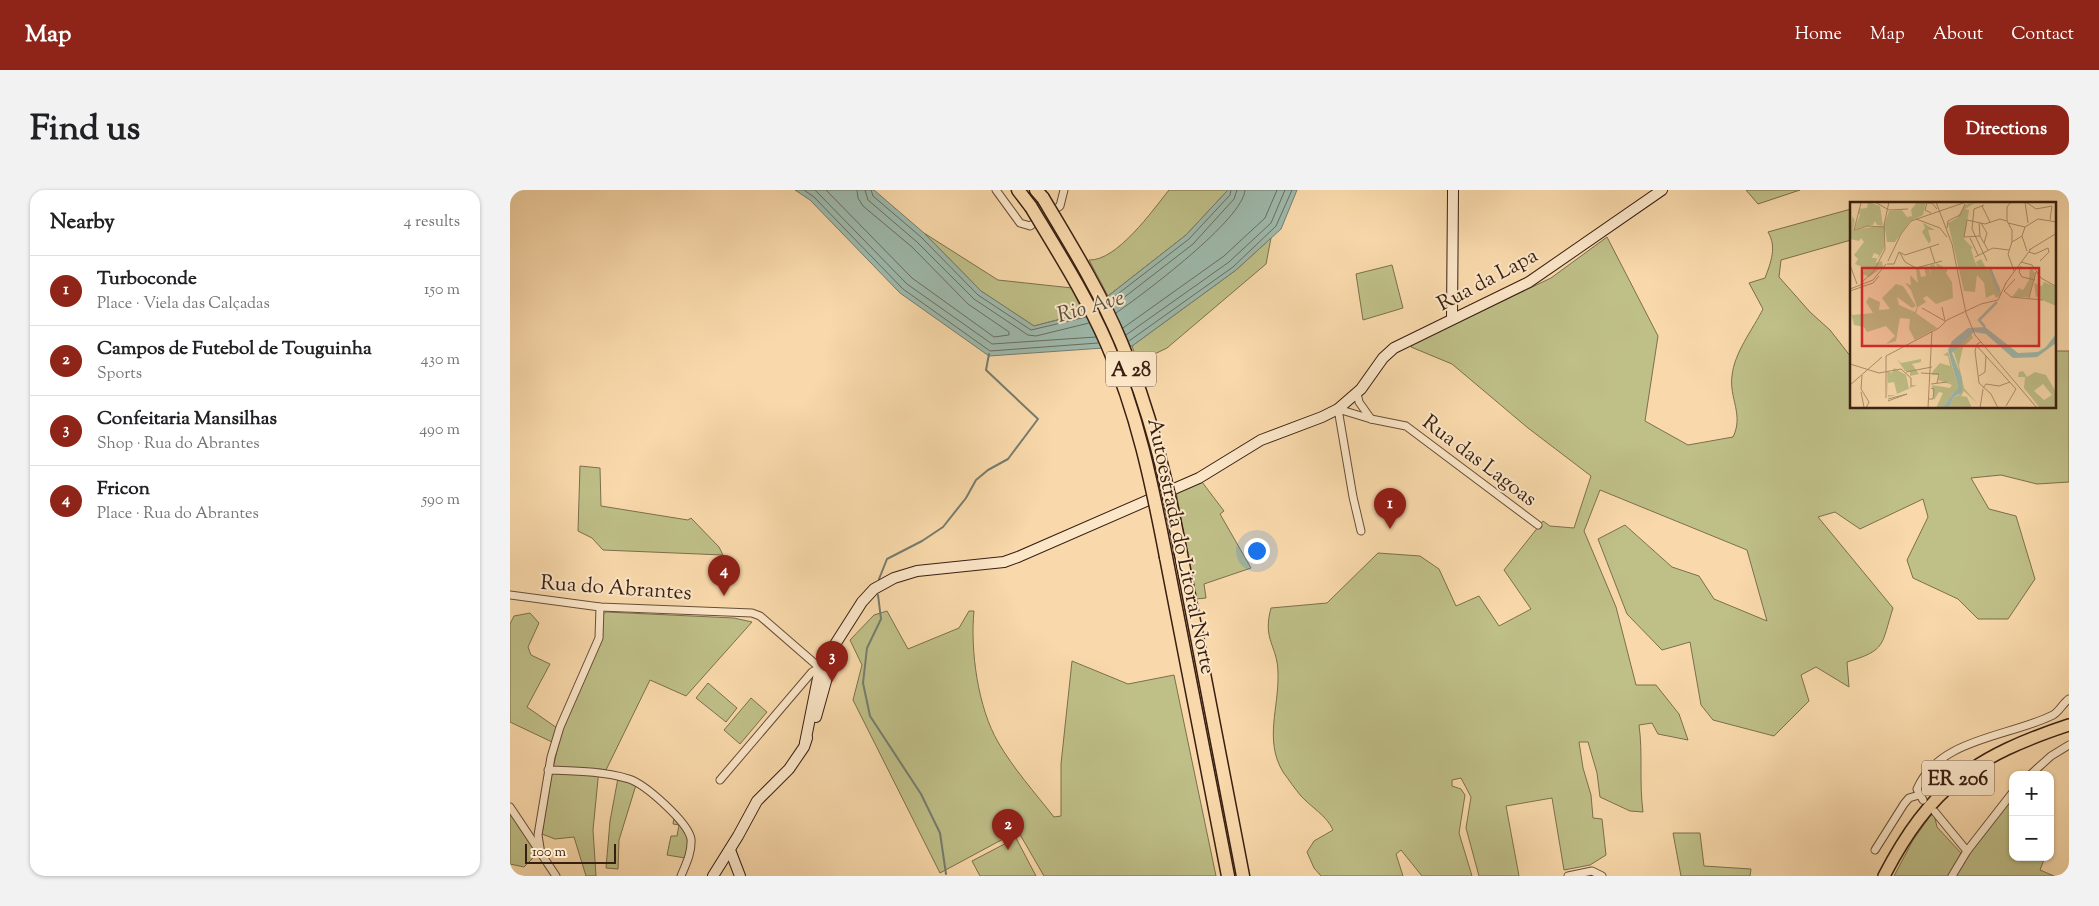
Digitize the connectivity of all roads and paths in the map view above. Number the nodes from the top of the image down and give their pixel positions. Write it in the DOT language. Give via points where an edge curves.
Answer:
graph roads {
  1 [pos="996,190"];
  2 [pos="1018,190"];
  3 [pos="1453,190"];
  4 [pos="1662,190"];
  5 [pos="1062,191"];
  6 [pos="1040,194"];
  7 [pos="1452,319"];
  8 [pos="1358,393"];
  9 [pos="1338,409"];
  10 [pos="1371,419"];
  11 [pos="1538,525"];
  12 [pos="1361,531"];
  13 [pos="510,595"];
  14 [pos="600,607"];
  15 [pos="824,670"];
  16 [pos="2069,699"];
  17 [pos="2069,725"];
  18 [pos="2069,745"];
  19 [pos="548,770"];
  20 [pos="2034,771"];
  21 [pos="720,780"];
  22 [pos="2009,797"];
  23 [pos="510,807"];
  24 [pos="1935,812"];
  25 [pos="730,850"];
  26 [pos="1876,850"];
  27 [pos="1966,851"];
  28 [pos="541,854"];
  29 [pos="716,872"];
  30 [pos="739,873"];
  31 [pos="556,876"];
  32 [pos="681,876"];
  33 [pos="1228,876"];
  34 [pos="1243,876"];
  35 [pos="1568,876"];
  36 [pos="1602,876"];
  37 [pos="1884,876"];
  38 [pos="1952,876"];
  1 -- 5 [label="street" via="1020,224 1030,226 1060,206"];
  2 -- 33 [label="highway, Autoestrada do Litoral Norte / A 28, bridge" via="1076,280 1107,344 1132,410 1150,474"];
  3 -- 7 [label="main road"];
  4 -- 7 [label="main road, Rua da Lapa" via="1529,282"];
  6 -- 34 [label="highway, Autoestrada do Litoral Norte / A 28, bridge" via="1090,277 1121,342 1146,407 1165,473"];
  7 -- 8 [label="main road, Rua da Lapa" via="1394,348"];
  8 -- 9 [label="main road, Rua da Lapa"];
  8 -- 10 [label="street" via="1359,402"];
  9 -- 10 [label="street, Rua das Lagoas"];
  9 -- 12 [label="street"];
  9 -- 15 [label="main road, Rua da Lapa" via="1261,440 1198,478 1018,557 1004,562 917,571 894,578 874,589 862,602 838,638"];
  10 -- 11 [label="street, Rua das Lagoas" via="1406,426"];
  13 -- 14 [label="street, Rua do Abrantes"];
  14 -- 15 [label="street, Rua do Abrantes" via="752,613 760,616"];
  14 -- 19 [label="street" via="599,638 560,727"];
  15 -- 21 [label="street" via="812,672"];
  15 -- 25 [label="main road" via="818,710 806,743 789,769 757,801"];
  16 -- 26 [label="street" via="2055,715 1976,741 1939,762 1924,774 1917,789 1921,797 1909,798"];
  17 -- 37 [label="main road, ER 206" via="2001,751 1956,780 1916,821"];
  18 -- 20 [label="street"];
  19 -- 28 [label="street" via="538,834"];
  19 -- 32 [label="street" via="601,773 630,779 658,798 687,828 691,839 690,854"];
  22 -- 27 [label="street"];
  23 -- 28 [label="street"];
  24 -- 27 [label="street"];
  25 -- 29 [label="main road"];
  25 -- 30 [label="main road"];
  27 -- 38 [label="street"];
  28 -- 31 [label="street"];
  29 -- 30 [label="main road" via="730,867"];
  35 -- 36 [label="street" via="1592,871"];
}
